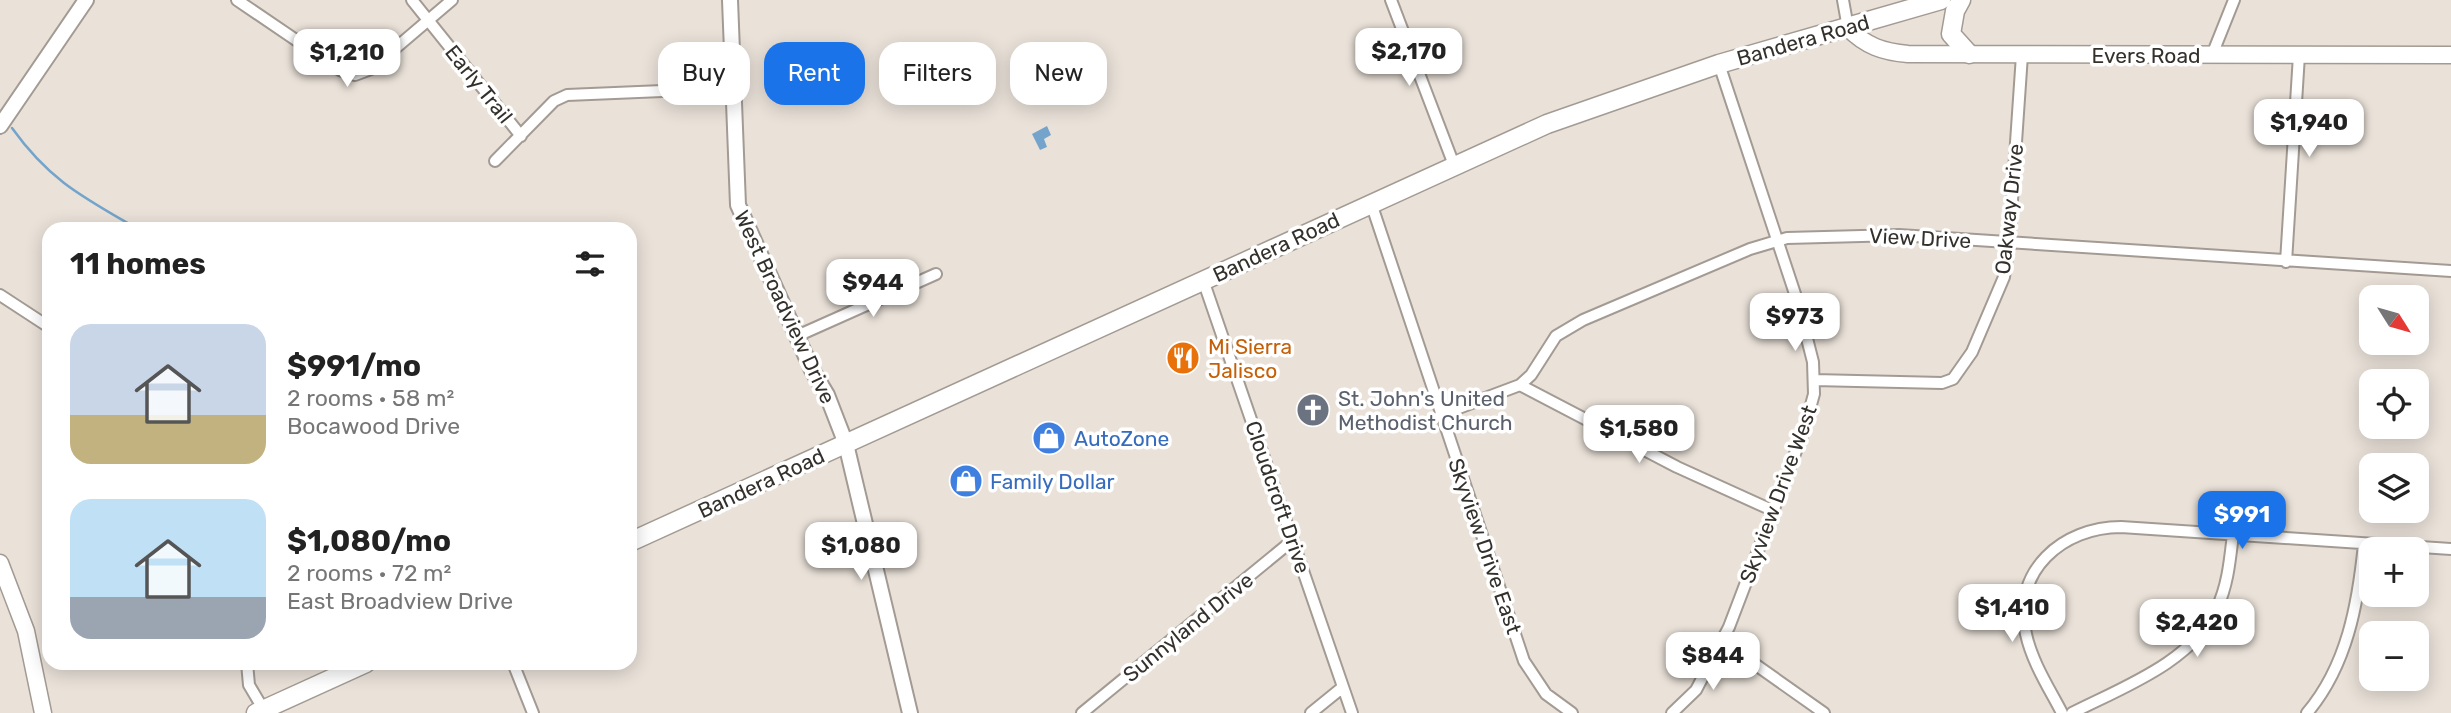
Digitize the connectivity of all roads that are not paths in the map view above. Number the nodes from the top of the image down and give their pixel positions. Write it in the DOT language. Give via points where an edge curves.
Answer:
graph roads {
  1 [pos="86,0"];
  2 [pos="237,0"];
  3 [pos="412,0"];
  4 [pos="452,0"];
  5 [pos="730,0"];
  6 [pos="1391,0"];
  7 [pos="1843,0"];
  8 [pos="1941,0"];
  9 [pos="1961,0"];
  10 [pos="2234,0"];
  11 [pos="428,20"];
  12 [pos="1848,28"];
  13 [pos="732,42"];
  14 [pos="1969,54"];
  15 [pos="2022,55"];
  16 [pos="2212,55"];
  17 [pos="2299,55"];
  18 [pos="2451,55"];
  19 [pos="1719,64"];
  20 [pos="658,91"];
  21 [pos="735,105"];
  22 [pos="0,127"];
  23 [pos="520,136"];
  24 [pos="495,161"];
  25 [pos="1454,165"];
  26 [pos="1371,204"];
  27 [pos="1775,240"];
  28 [pos="2009,244"];
  29 [pos="2286,262"];
  30 [pos="2451,271"];
  31 [pos="936,274"];
  32 [pos="1202,280"];
  33 [pos="0,295"];
  34 [pos="42,322"];
  35 [pos="797,337"];
  36 [pos="1814,380"];
  37 [pos="1520,385"];
  38 [pos="1440,415"];
  39 [pos="846,444"];
  40 [pos="1774,511"];
  41 [pos="2233,534"];
  42 [pos="637,539"];
  43 [pos="1293,540"];
  44 [pos="2359,544"];
  45 [pos="2429,548"];
  46 [pos="2451,549"];
  47 [pos="0,563"];
  48 [pos="2359,591"];
  49 [pos="1722,641"];
  50 [pos="248,670"];
  51 [pos="351,670"];
  52 [pos="516,670"];
  53 [pos="1343,687"];
  54 [pos="262,712"];
  55 [pos="43,713"];
  56 [pos="533,713"];
  57 [pos="911,713"];
  58 [pos="1082,713"];
  59 [pos="1311,713"];
  60 [pos="1352,713"];
  61 [pos="1572,713"];
  62 [pos="1672,713"];
  63 [pos="1824,713"];
  64 [pos="2062,713"];
  65 [pos="2071,713"];
  66 [pos="2306,713"];
  1 -- 22 [label="street"];
  2 -- 11 [label="street" via="340,70 355,75 371,69"];
  3 -- 11 [label="street, Early Trail"];
  4 -- 11 [label="street"];
  5 -- 13 [label="street, West Broadview Drive"];
  6 -- 25 [label="street"];
  7 -- 12 [label="street"];
  8 -- 12 [label="main road, Bandera Road"];
  9 -- 14 [label="main road" via="1951,34"];
  10 -- 16 [label="street"];
  11 -- 23 [label="street, Early Trail"];
  12 -- 14 [label="main road, Evers Road" via="1880,50"];
  12 -- 19 [label="main road, Bandera Road"];
  14 -- 15 [label="main road, Evers Road"];
  15 -- 16 [label="main road, Evers Road"];
  15 -- 28 [label="street, Oakway Drive"];
  16 -- 17 [label="main road, Evers Road"];
  17 -- 18 [label="main road, Evers Road"];
  17 -- 29 [label="street"];
  19 -- 25 [label="main road, Bandera Road" via="1588,108"];
  19 -- 27 [label="street, Skyview Drive West"];
  20 -- 23 [label="street" via="567,95"];
  21 -- 35 [label="street, West Broadview Drive" via="738,205"];
  23 -- 24 [label="street"];
  25 -- 26 [label="main road, Bandera Road"];
  26 -- 32 [label="main road, Bandera Road"];
  26 -- 38 [label="street, Skyview Drive East"];
  27 -- 28 [label="street, View Drive" via="1899,235"];
  27 -- 36 [label="street, Skyview Drive West" via="1811,349"];
  27 -- 37 [label="street, View Drive" via="1569,327 1549,345"];
  28 -- 29 [label="street, View Drive"];
  28 -- 36 [label="street, Oakway Drive" via="1995,303 1972,352 1953,379 1942,383"];
  29 -- 30 [label="street, View Drive"];
  31 -- 35 [label="street"];
  32 -- 39 [label="main road, Bandera Road"];
  32 -- 43 [label="street, Cloudcroft Drive"];
  33 -- 34 [label="street"];
  35 -- 39 [label="street, West Broadview Drive"];
  36 -- 40 [label="street, Skyview Drive West" via="1804,430"];
  37 -- 38 [label="street"];
  37 -- 40 [label="street" via="1677,467"];
  38 -- 61 [label="street, Skyview Drive East" via="1524,661 1546,694"];
  39 -- 42 [label="main road, Bandera Road"];
  39 -- 57 [label="street, West Broadview Drive"];
  40 -- 49 [label="street, Skyview Drive West"];
  41 -- 44 [label="street"];
  41 -- 64 [label="street" via="2105,527 2068,538 2052,549 2035,570 2024,599 2026,635"];
  41 -- 65 [label="street" via="2223,592 2196,639 2163,664"];
  43 -- 53 [label="street, Cloudcroft Drive"];
  43 -- 58 [label="street, Sunnyland Drive"];
  45 -- 46 [label="street"];
  47 -- 55 [label="main road" via="26,631"];
  48 -- 66 [label="street" via="2342,653"];
  49 -- 62 [label="street" via="1696,690"];
  49 -- 63 [label="street"];
  50 -- 54 [label="street" via="249,685"];
  51 -- 54 [label="main road"];
  52 -- 56 [label="street"];
  53 -- 59 [label="street"];
  53 -- 60 [label="street, Cloudcroft Drive"];
}
